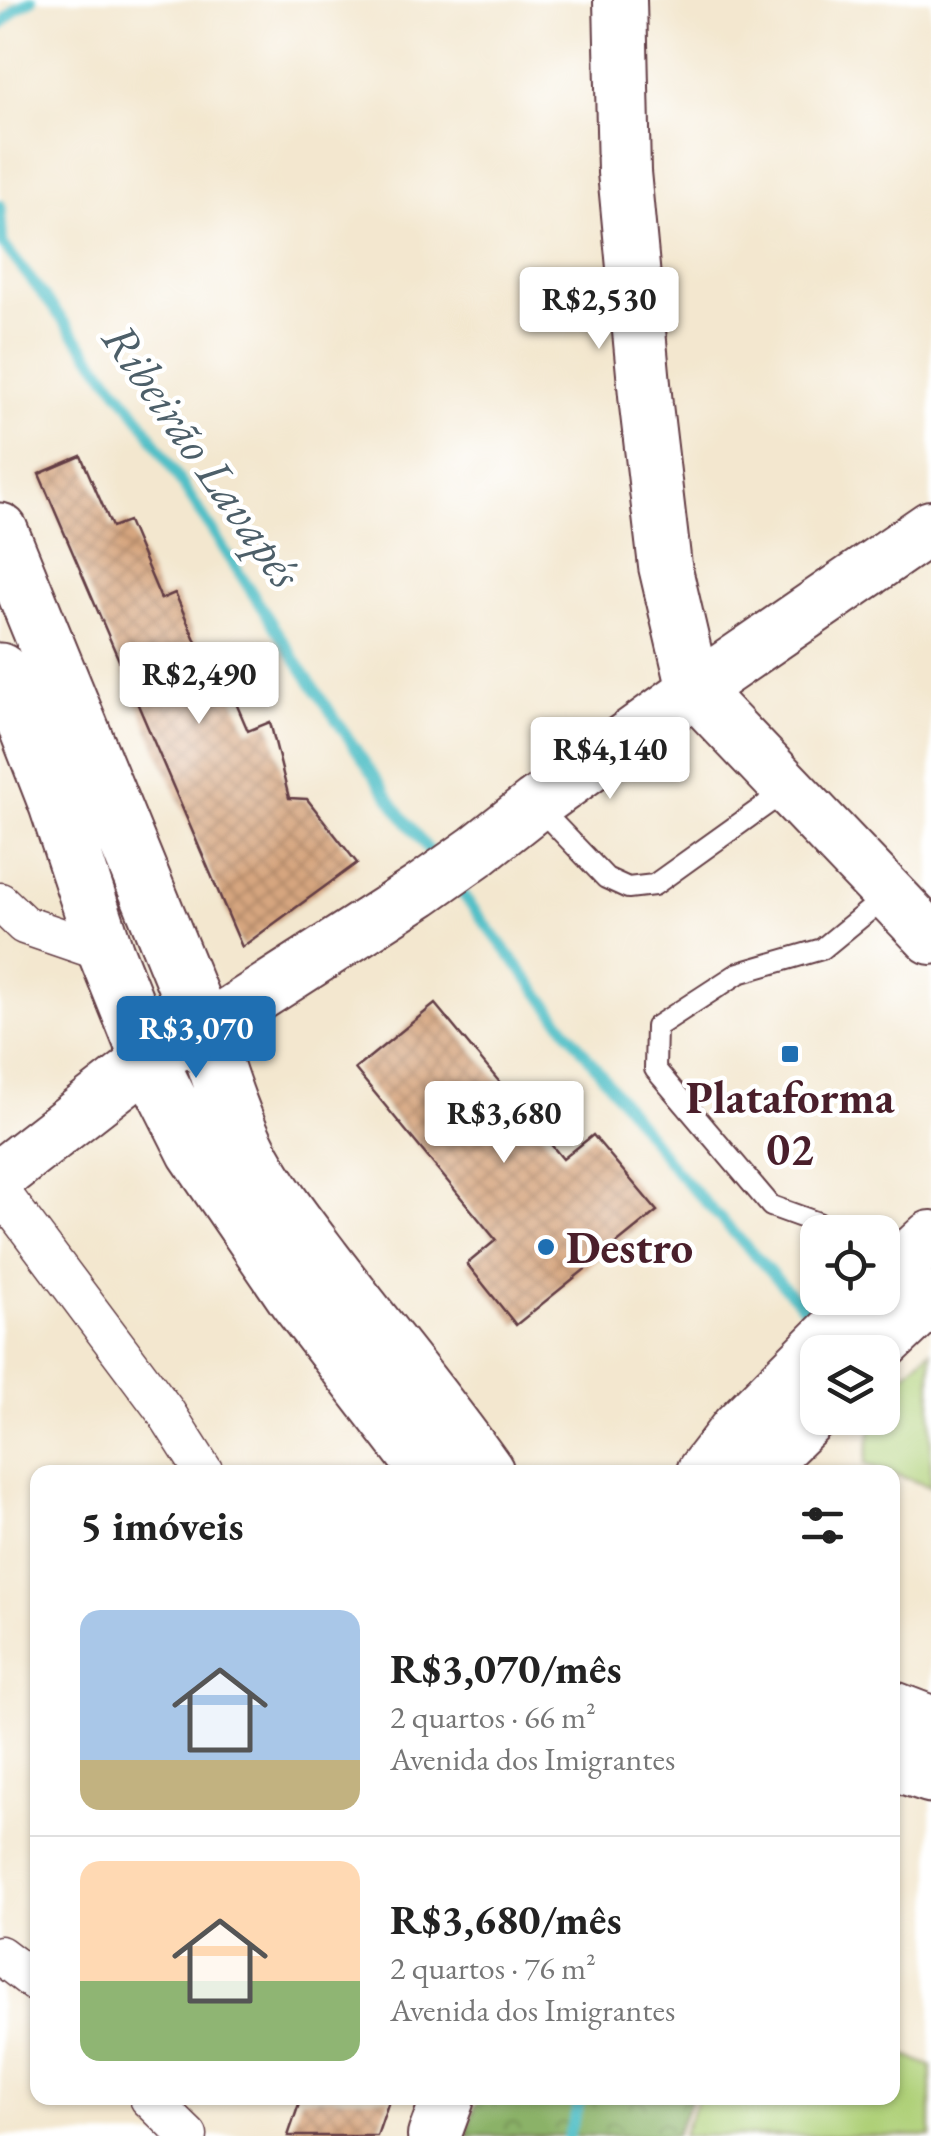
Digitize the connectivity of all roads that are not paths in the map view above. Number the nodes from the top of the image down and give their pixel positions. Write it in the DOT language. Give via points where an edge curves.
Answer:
graph roads {
  1 [pos="620,0"];
  2 [pos="931,526"];
  3 [pos="0,531"];
  4 [pos="694,690"];
  5 [pos="7,698"];
  6 [pos="788,789"];
  7 [pos="536,805"];
  8 [pos="889,894"];
  9 [pos="0,902"];
  10 [pos="931,938"];
  11 [pos="106,953"];
  12 [pos="204,1030"];
  13 [pos="149,1060"];
  14 [pos="0,1176"];
  15 [pos="0,1191"];
  16 [pos="800,1216"];
  17 [pos="931,1237"];
  18 [pos="900,1290"];
  19 [pos="880,1315"];
  20 [pos="800,1428"];
  21 [pos="200,1465"];
  22 [pos="423,1465"];
  23 [pos="481,1465"];
  24 [pos="708,1465"];
  25 [pos="766,1465"];
  26 [pos="900,1712"];
  27 [pos="931,1724"];
  28 [pos="900,1765"];
  29 [pos="931,1775"];
  30 [pos="0,1955"];
  31 [pos="30,1978"];
  32 [pos="155,2105"];
  33 [pos="445,2105"];
  34 [pos="188,2136"];
  35 [pos="434,2136"];
  1 -- 4 [label="street" via="624,172 646,405 666,566"];
  2 -- 4 [label="street"];
  3 -- 12 [label="main road"];
  4 -- 6 [label="street"];
  4 -- 7 [label="street"];
  5 -- 11 [label="main road" via="57,805"];
  6 -- 7 [label="lane" via="654,885 628,888 606,878"];
  6 -- 8 [label="street"];
  7 -- 12 [label="street" via="420,891"];
  8 -- 10 [label="street"];
  8 -- 16 [label="lane" via="822,949 739,973 656,1028 655,1068 770,1206"];
  9 -- 11 [label="street" via="24,924"];
  11 -- 13 [label="main road"];
  12 -- 13 [label="street"];
  12 -- 23 [label="main road" via="251,1155 275,1196"];
  13 -- 14 [label="street"];
  13 -- 22 [label="main road" via="194,1150"];
  15 -- 21 [label="street"];
  17 -- 18 [label="street"];
  19 -- 24 [label="street" via="737,1428"];
  20 -- 25 [label="street"];
  26 -- 27 [label="main road"];
  28 -- 29 [label="main road"];
  30 -- 31 [label="street"];
  32 -- 34 [label="street"];
  33 -- 35 [label="street"];
}
